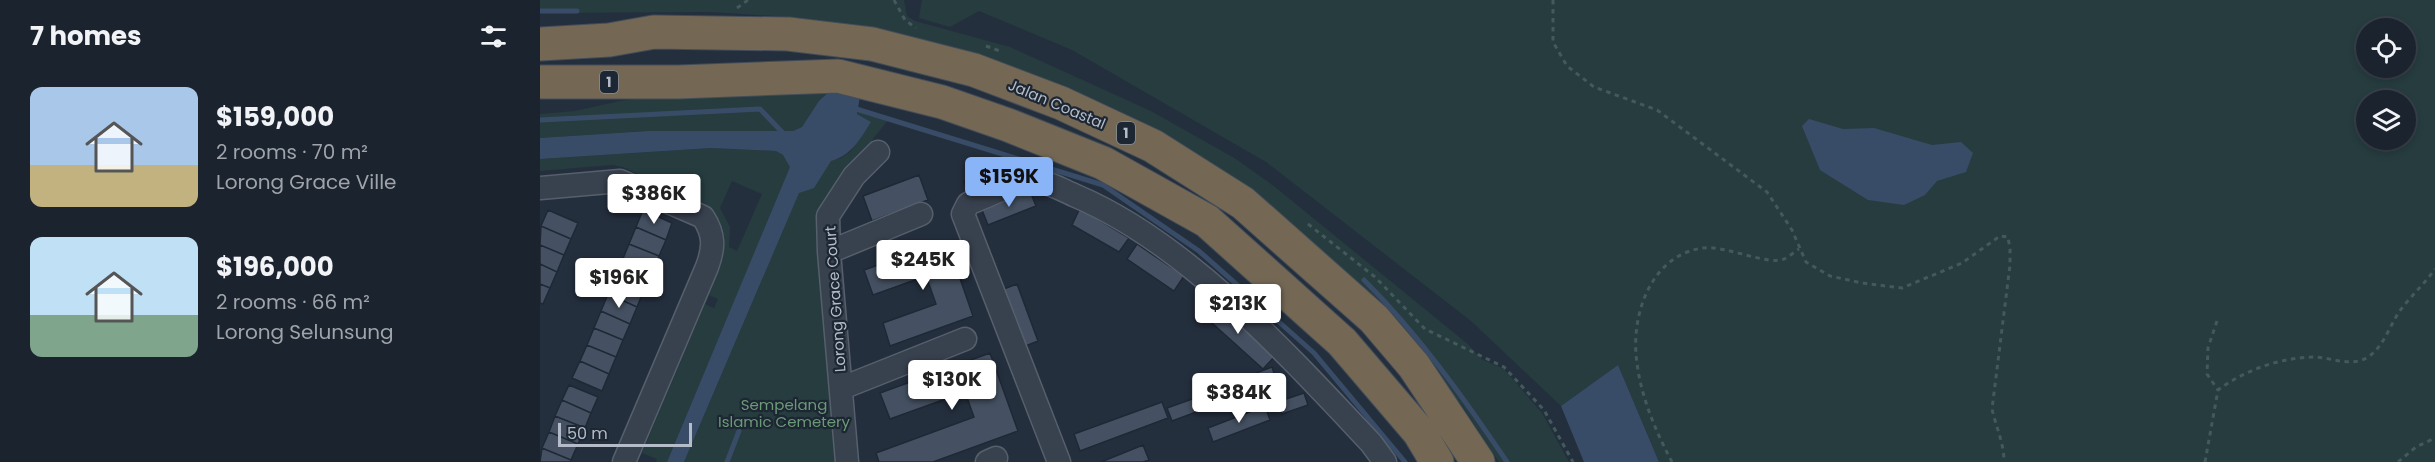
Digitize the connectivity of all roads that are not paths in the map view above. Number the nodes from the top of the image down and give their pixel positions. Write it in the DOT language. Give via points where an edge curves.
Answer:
graph roads {
  1 [pos="540,26"];
  2 [pos="654,32"];
  3 [pos="540,44"];
  4 [pos="540,82"];
  5 [pos="678,82"];
  6 [pos="540,96"];
  7 [pos="878,153"];
  8 [pos="540,188"];
  9 [pos="921,214"];
  10 [pos="829,252"];
  11 [pos="965,339"];
  12 [pos="842,388"];
  13 [pos="624,462"];
  14 [pos="847,462"];
  15 [pos="1059,462"];
  16 [pos="1385,462"];
  17 [pos="1437,462"];
  18 [pos="1478,462"];
  1 -- 2 [label="highway" via="611,25"];
  2 -- 3 [label="highway, Jalan Coastal / 1" via="609,40"];
  2 -- 18 [label="highway, Jalan Coastal / 1" via="788,34 872,44 974,70 1061,103 1153,146 1243,203 1374,319 1414,366"];
  4 -- 5 [label="highway, 1"];
  5 -- 6 [label="highway"];
  5 -- 17 [label="highway, 1" via="838,76 942,102 1103,164 1207,221 1342,342 1419,432"];
  7 -- 10 [label="street, Lorong Grace Court" via="854,176 828,216"];
  8 -- 13 [label="street" via="620,181 703,217 712,229 713,248 707,267"];
  9 -- 10 [label="street"];
  10 -- 12 [label="street, Lorong Grace Court"];
  11 -- 12 [label="street"];
  12 -- 14 [label="street, Lorong Grace Court"];
  15 -- 16 [label="street" via="963,214 968,204 1026,182 1052,186 1107,209 1188,266 1265,333"];
}
